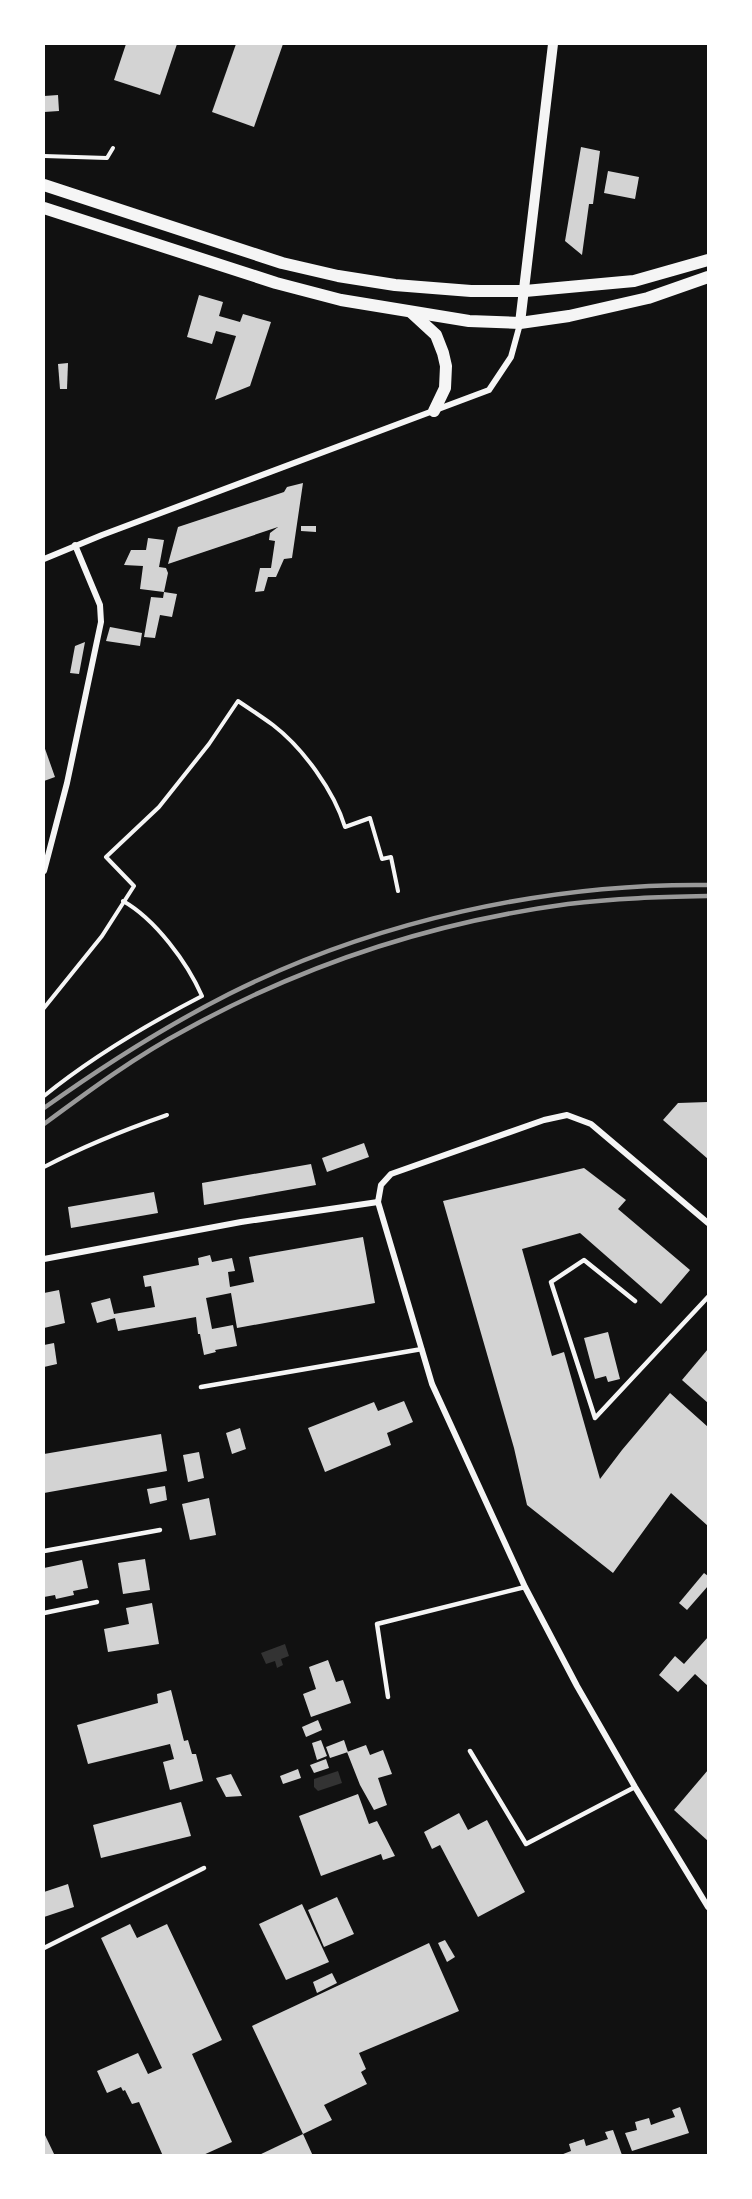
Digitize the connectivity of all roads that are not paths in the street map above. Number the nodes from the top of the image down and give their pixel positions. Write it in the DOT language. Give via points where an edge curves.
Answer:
graph roads {
  1 [pos="553,44"];
  2 [pos="44,186"];
  3 [pos="44,208"];
  4 [pos="708,260"];
  5 [pos="708,278"];
  6 [pos="525,291"];
  7 [pos="410,311"];
  8 [pos="520,323"];
  9 [pos="434,411"];
  10 [pos="75,545"];
  11 [pos="44,559"];
  12 [pos="44,871"];
  13 [pos="378,1202"];
  14 [pos="708,1224"];
  15 [pos="44,1259"];
  16 [pos="708,1297"];
  17 [pos="635,1302"];
  18 [pos="422,1349"];
  19 [pos="201,1387"];
  20 [pos="160,1530"];
  21 [pos="44,1551"];
  22 [pos="525,1587"];
  23 [pos="96,1602"];
  24 [pos="44,1613"];
  25 [pos="388,1697"];
  26 [pos="470,1751"];
  27 [pos="634,1787"];
  28 [pos="204,1868"];
  29 [pos="708,1907"];
  30 [pos="44,1948"];
  1 -- 6 [label="street"];
  2 -- 6 [label="main road" via="282,263 338,276 395,285"];
  3 -- 7 [label="main road" via="276,283 341,300"];
  4 -- 6 [label="main road" via="634,281"];
  5 -- 8 [label="main road" via="648,298"];
  6 -- 8 [label="street"];
  7 -- 8 [label="main road" via="469,321"];
  7 -- 9 [label="main road" via="436,335 443,353 445,388"];
  8 -- 9 [label="street" via="511,357 489,390"];
  9 -- 10 [label="street"];
  10 -- 11 [label="street"];
  10 -- 12 [label="street" via="100,605 101,622"];
  13 -- 14 [label="street" via="381,1185 391,1174 567,1115 591,1124"];
  13 -- 15 [label="street" via="241,1222"];
  13 -- 18 [label="street"];
  16 -- 17 [label="lane" via="595,1418 551,1282 584,1260"];
  18 -- 19 [label="lane"];
  18 -- 22 [label="street" via="432,1384"];
  20 -- 21 [label="lane"];
  22 -- 25 [label="lane" via="377,1624"];
  22 -- 27 [label="street"];
  23 -- 24 [label="lane"];
  26 -- 27 [label="lane" via="526,1844"];
  27 -- 29 [label="street"];
  28 -- 30 [label="lane"];
}
